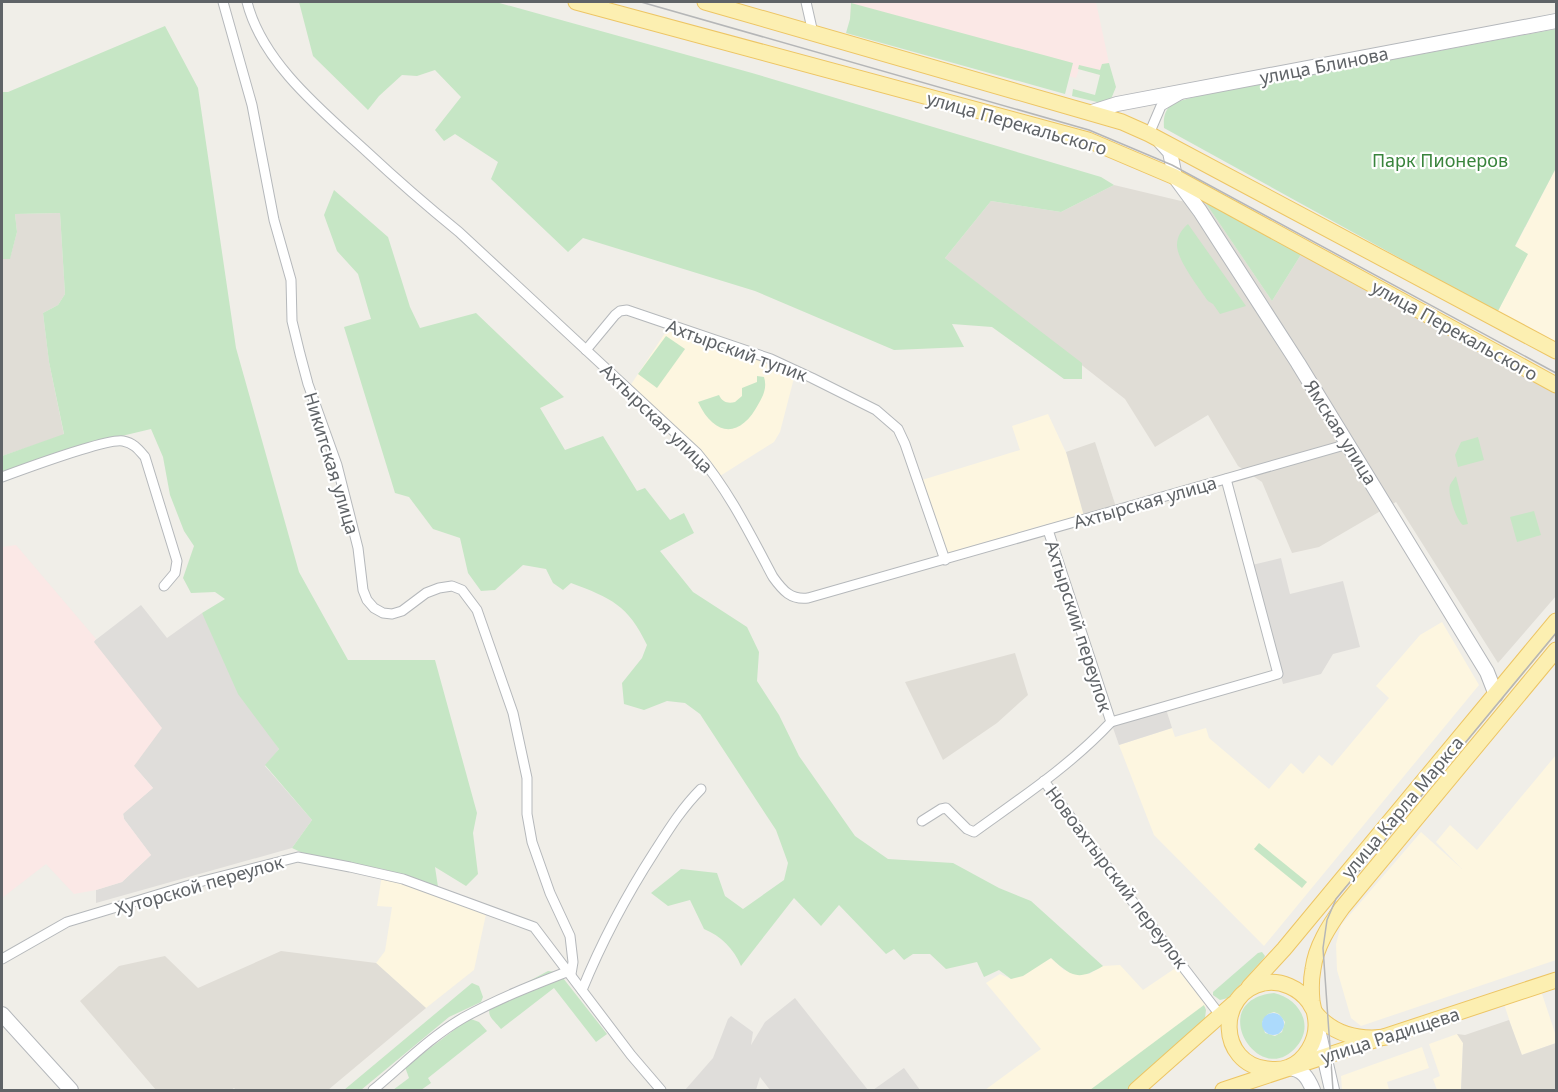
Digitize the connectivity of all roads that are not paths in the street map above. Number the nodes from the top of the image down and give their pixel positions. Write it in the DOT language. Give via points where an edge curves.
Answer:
graph roads {
  1 [pos="223,2"];
  2 [pos="248,2"];
  3 [pos="576,2"];
  4 [pos="705,2"];
  5 [pos="806,2"];
  6 [pos="1557,21"];
  7 [pos="813,33"];
  8 [pos="1184,92"];
  9 [pos="1092,112"];
  10 [pos="1149,134"];
  11 [pos="1175,177"];
  12 [pos="586,350"];
  13 [pos="1557,351"];
  14 [pos="1557,385"];
  15 [pos="1348,444"];
  16 [pos="2,477"];
  17 [pos="1226,479"];
  18 [pos="1048,530"];
  19 [pos="945,560"];
  20 [pos="164,586"];
  21 [pos="1557,621"];
  22 [pos="1557,650"];
  23 [pos="1496,695"];
  24 [pos="1111,722"];
  25 [pos="1044,781"];
  26 [pos="701,789"];
  27 [pos="922,821"];
  28 [pos="2,959"];
  29 [pos="570,972"];
  30 [pos="1557,981"];
  31 [pos="582,990"];
  32 [pos="1240,997"];
  33 [pos="1314,1011"];
  34 [pos="2,1014"];
  35 [pos="1220,1015"];
  36 [pos="1386,1036"];
  37 [pos="1324,1056"];
  38 [pos="1288,1068"];
  39 [pos="71,1090"];
  40 [pos="373,1090"];
  41 [pos="661,1090"];
  42 [pos="1136,1090"];
  43 [pos="1223,1090"];
  44 [pos="1313,1090"];
  45 [pos="1332,1090"];
  1 -- 29 [label="street, Никитская улица" via="252,105 274,220 291,280 292,321 358,548 363,590 367,600 383,614 402,611 426,593 452,586 462,590 477,610 513,713 527,778 532,842 570,936"];
  2 -- 12 [label="street, Ахтырская улица" via="266,46 301,89"];
  3 -- 11 [label="main road, улица Перекальского" via="1088,140"];
  4 -- 7 [label="main road, улица Перекальского"];
  5 -- 7 [label="street"];
  6 -- 8 [label="main road, улица Блинова"];
  7 -- 9 [label="main road, улица Перекальского"];
  8 -- 9 [label="main road, улица Блинова"];
  8 -- 10 [label="street" via="1161,106"];
  9 -- 10 [label="main road, улица Перекальского"];
  10 -- 11 [label="main road" via="1170,152"];
  10 -- 13 [label="main road, улица Перекальского"];
  11 -- 14 [label="main road, улица Перекальского"];
  11 -- 15 [label="main road, Ямская улица"];
  12 -- 19 [label="street, Ахтырская улица" via="716,475 773,577 791,597 808,598"];
  12 -- 19 [label="street, Ахтырский тупик" via="615,315 627,310 771,359 876,410 898,429 905,444"];
  15 -- 17 [label="street, Ахтырская улица"];
  15 -- 23 [label="main road, Ямская улица" via="1487,672"];
  16 -- 20 [label="street" via="112,442 122,440 135,445 145,457 177,561 175,573"];
  17 -- 18 [label="street, Ахтырская улица"];
  17 -- 24 [label="street, Ахтырский переулок" via="1278,674"];
  18 -- 19 [label="street, Ахтырская улица"];
  18 -- 24 [label="street, Ахтырский переулок"];
  21 -- 23 [label="main road, улица Карла Маркса"];
  22 -- 33 [label="main road, улица Карла Маркса" via="1332,922 1313,966"];
  23 -- 32 [label="main road, улица Карла Маркса"];
  24 -- 25 [label="street, Ахтырский переулок"];
  25 -- 27 [label="street, Новоахтырский переулок" via="974,832 946,808"];
  25 -- 35 [label="street, Новоахтырский переулок"];
  26 -- 31 [label="street" via="683,807 638,877 599,948"];
  28 -- 29 [label="street, Хуторской переулок" via="67,922 298,857 403,879 527,923"];
  29 -- 31 [label="street, Хуторской переулок"];
  29 -- 40 [label="street" via="462,1018"];
  30 -- 36 [label="main road, улица Радищева"];
  31 -- 41 [label="street"];
  32 -- 33 [label="main road" via="1265,983 1285,984 1303,996"];
  32 -- 35 [label="main road, улица Карла Маркса"];
  32 -- 38 [label="main road" via="1231,1010 1228,1027 1239,1054 1262,1069"];
  33 -- 36 [label="main road" via="1345,1035 1370,1039"];
  33 -- 37 [label="main road"];
  33 -- 38 [label="main road" via="1315,1035 1311,1046 1299,1062"];
  34 -- 39 [label="main road"];
  35 -- 42 [label="main road, улица Карла Маркса"];
  36 -- 37 [label="main road, улица Радищева"];
  37 -- 38 [label="main road, улица Радищева"];
  37 -- 45 [label="main road"];
  38 -- 43 [label="main road, улица Радищева"];
  38 -- 44 [label="main road" via="1303,1073"];
}
